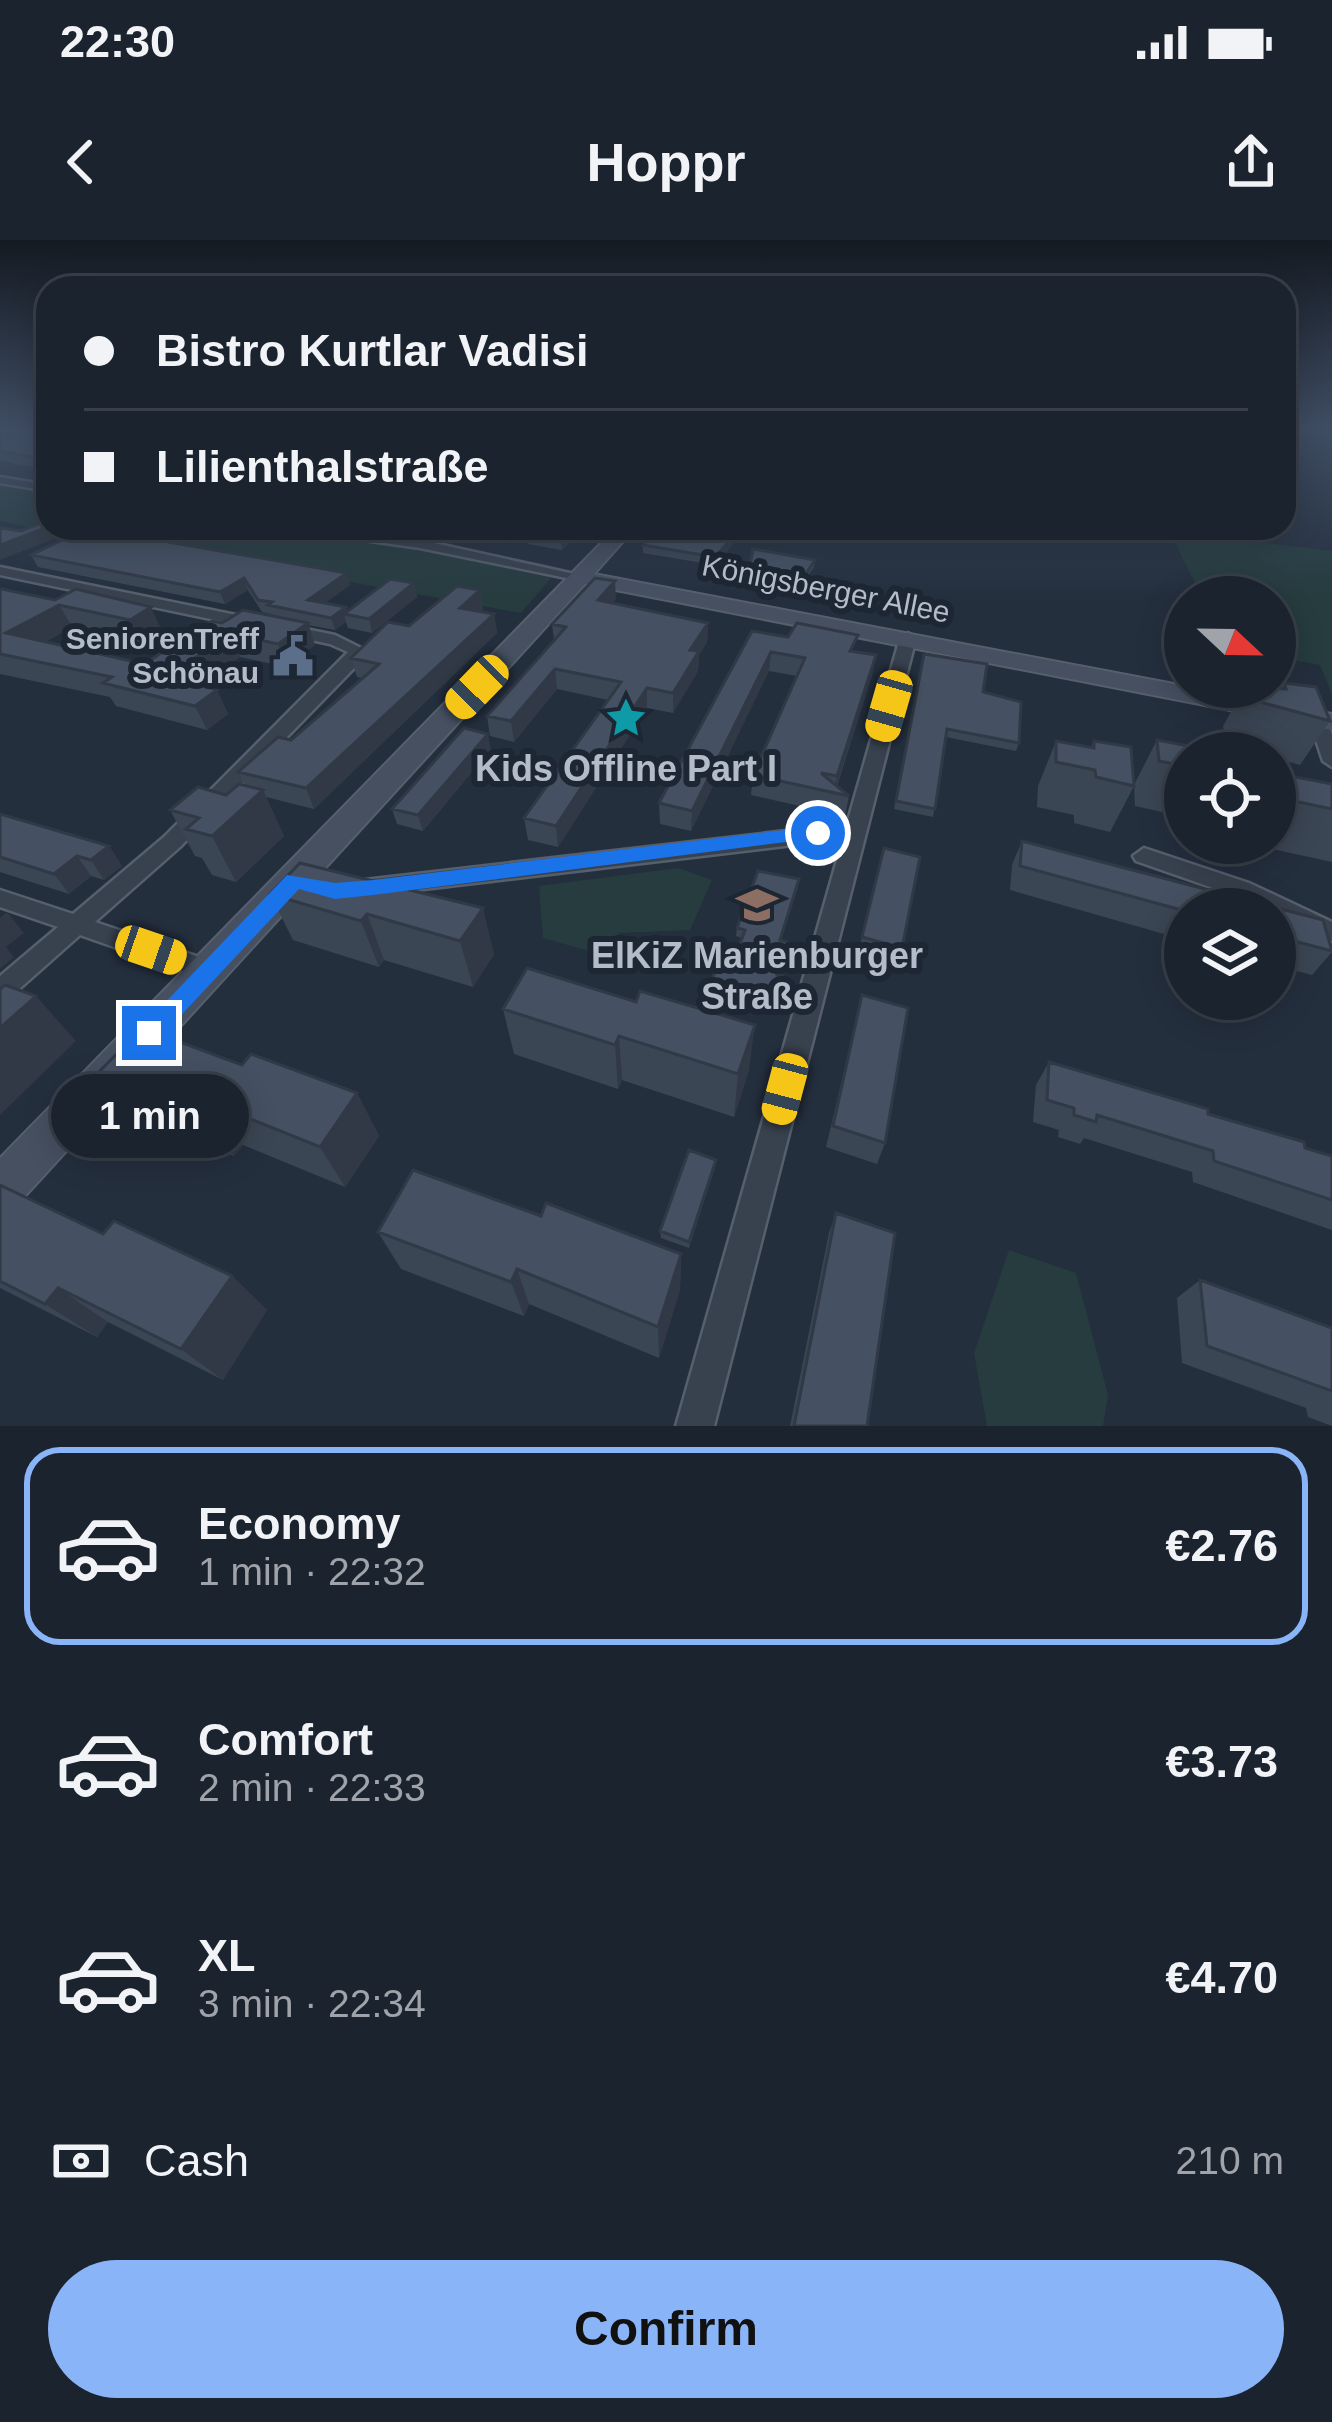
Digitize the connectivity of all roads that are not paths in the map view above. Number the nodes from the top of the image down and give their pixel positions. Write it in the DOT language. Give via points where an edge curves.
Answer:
graph roads {
  1 [pos="392,540"];
  2 [pos="615,540"];
  3 [pos="40,556"];
  4 [pos="2,573"];
  5 [pos="581,577"];
  6 [pos="908,638"];
  7 [pos="1325,720"];
  8 [pos="1332,760"];
  9 [pos="855,830"];
  10 [pos="1144,856"];
  11 [pos="315,886"];
  12 [pos="0,898"];
  13 [pos="77,924"];
  14 [pos="1332,932"];
  15 [pos="208,970"];
  16 [pos="0,991"];
  17 [pos="0,1190"];
  18 [pos="694,1426"];
  1 -- 5 [label="street, Königsberger Allee"];
  2 -- 5 [label="street"];
  3 -- 4 [label="street"];
  4 -- 13 [label="street" via="357,650 172,842"];
  5 -- 6 [label="street, Königsberger Allee"];
  5 -- 11 [label="street"];
  6 -- 7 [label="street, Königsberger Allee"];
  6 -- 9 [label="street"];
  7 -- 8 [label="street"];
  9 -- 11 [label="street"];
  9 -- 18 [label="street"];
  10 -- 14 [label="street"];
  11 -- 15 [label="street"];
  12 -- 13 [label="street"];
  13 -- 15 [label="street"];
  13 -- 16 [label="street"];
  15 -- 17 [label="street"];
}
